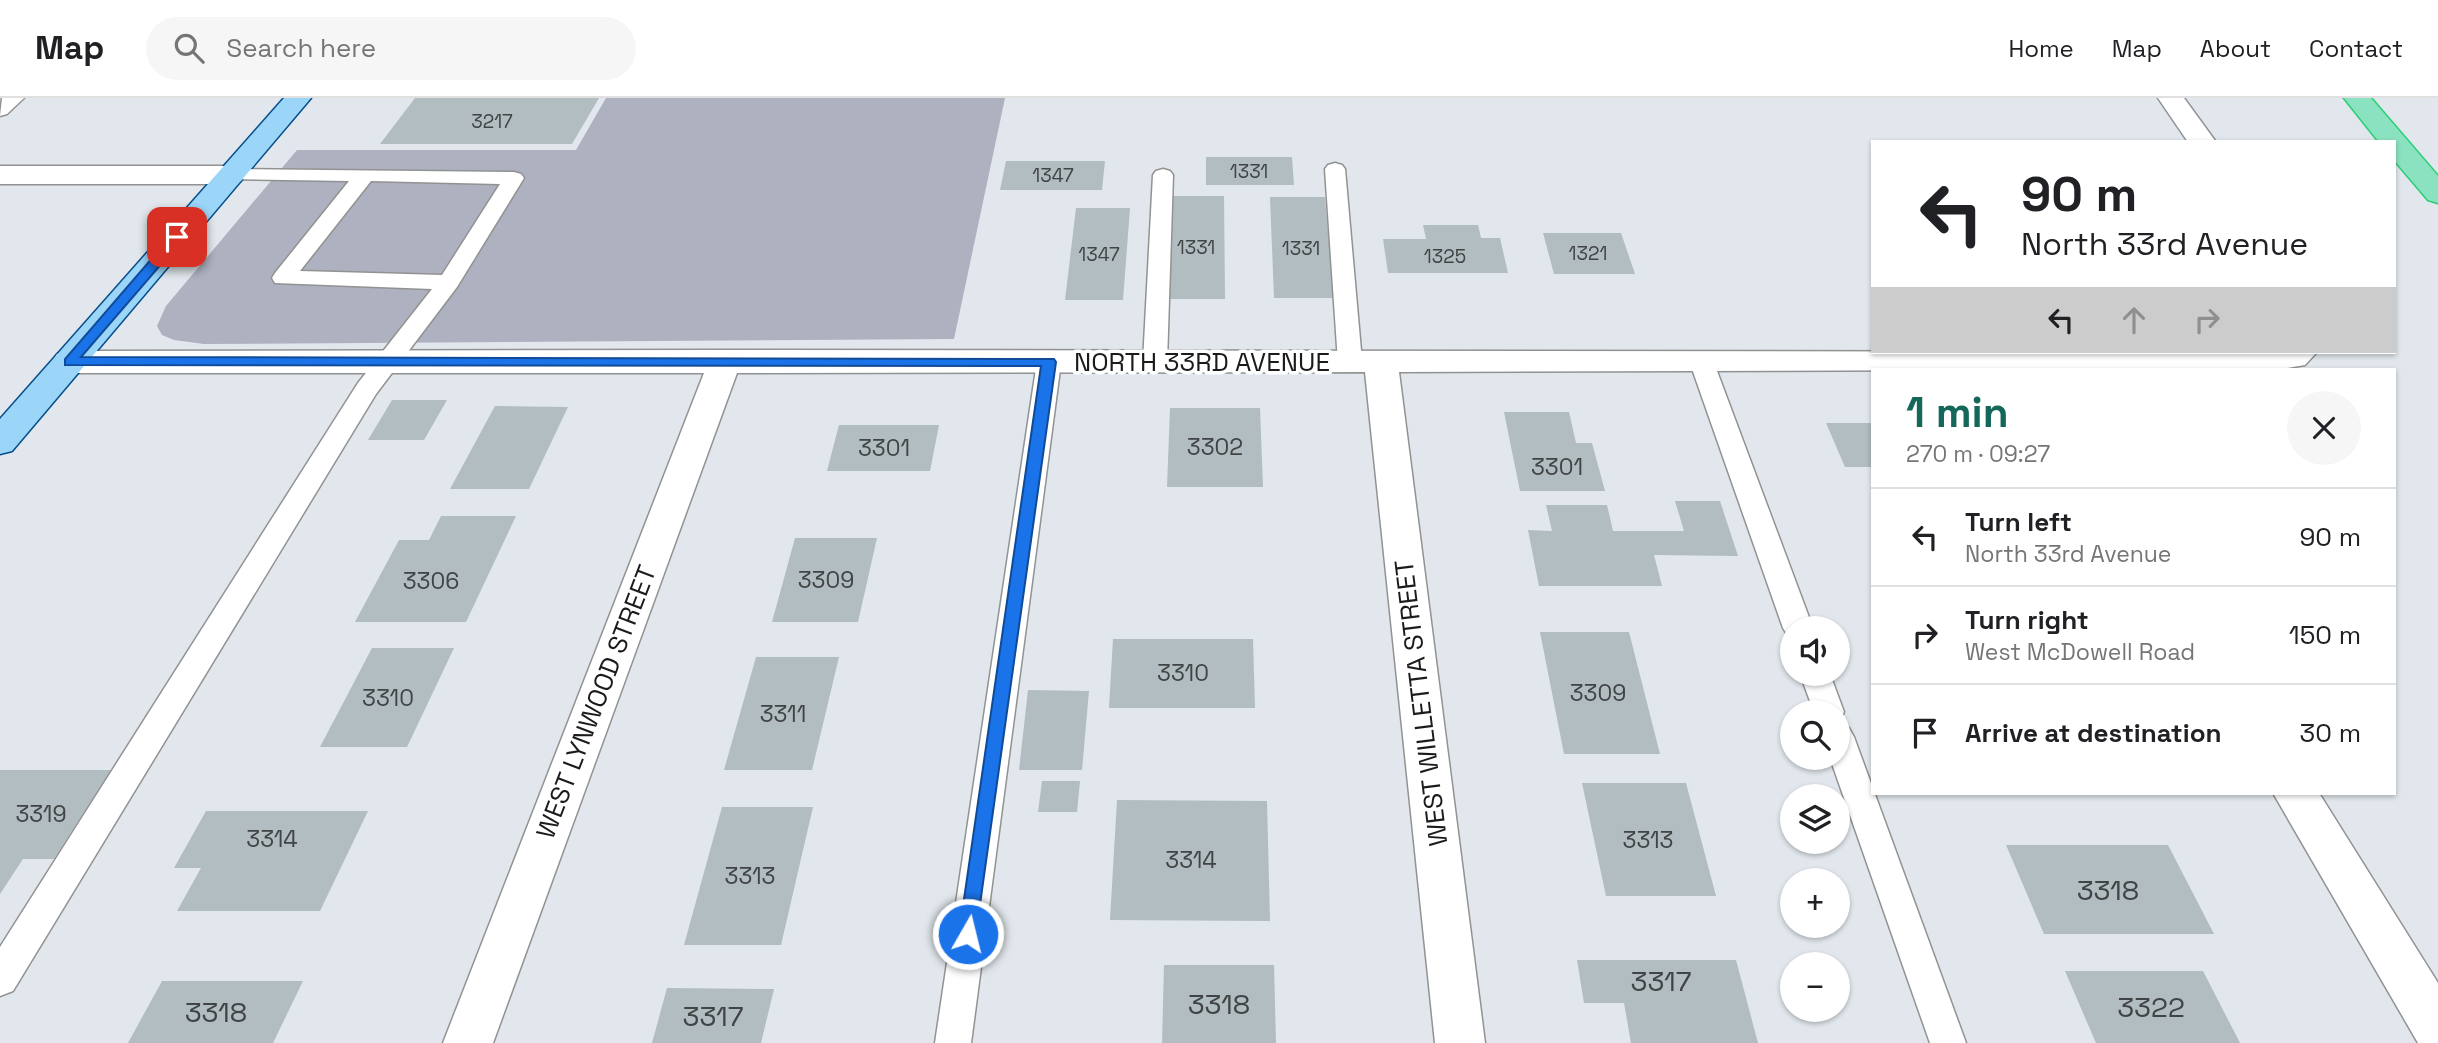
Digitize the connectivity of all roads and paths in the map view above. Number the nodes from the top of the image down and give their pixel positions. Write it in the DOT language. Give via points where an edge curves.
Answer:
graph roads {
  1 [pos="14,98"];
  2 [pos="298,98"];
  3 [pos="2171,98"];
  4 [pos="2357,98"];
  5 [pos="0,110"];
  6 [pos="2201,140"];
  7 [pos="2392,140"];
  8 [pos="2396,144"];
  9 [pos="1335,169"];
  10 [pos="0,175"];
  11 [pos="231,175"];
  12 [pos="365,175"];
  13 [pos="1163,175"];
  14 [pos="2438,194"];
  15 [pos="449,282"];
  16 [pos="2296,354"];
  17 [pos="392,360"];
  18 [pos="725,361"];
  19 [pos="69,362"];
  20 [pos="1049,362"];
  21 [pos="1155,362"];
  22 [pos="1365,362"];
  23 [pos="1702,363"];
  24 [pos="2036,365"];
  25 [pos="0,442"];
  26 [pos="1794,616"];
  27 [pos="1850,770"];
  28 [pos="2296,795"];
  29 [pos="0,979"];
  30 [pos="2438,1030"];
  31 [pos="468,1043"];
  32 [pos="953,1043"];
  33 [pos="1460,1043"];
  34 [pos="1948,1043"];
  1 -- 5 [label="lane"];
  2 -- 11 [label="main road"];
  3 -- 6 [label="street"];
  4 -- 7 [label="highway"];
  8 -- 14 [label="highway"];
  9 -- 22 [label="lane"];
  10 -- 11 [label="street"];
  11 -- 12 [label="lane"];
  11 -- 19 [label="main road"];
  12 -- 15 [label="lane" via="514,177"];
  12 -- 15 [label="lane" via="283,278"];
  13 -- 21 [label="lane"];
  15 -- 17 [label="lane"];
  16 -- 24 [label="street, NORTH 33RD AVENUE" via="2261,361"];
  17 -- 18 [label="street, NORTH 33RD AVENUE"];
  17 -- 19 [label="street, NORTH 33RD AVENUE"];
  17 -- 29 [label="lane" via="367,389"];
  18 -- 20 [label="street, NORTH 33RD AVENUE"];
  18 -- 31 [label="street, WEST LYNWOOD STREET"];
  19 -- 25 [label="main road"];
  20 -- 21 [label="street, NORTH 33RD AVENUE"];
  20 -- 32 [label="lane"];
  21 -- 22 [label="street, NORTH 33RD AVENUE"];
  22 -- 23 [label="street, NORTH 33RD AVENUE"];
  22 -- 33 [label="street, WEST WILLETTA STREET"];
  23 -- 24 [label="street, NORTH 33RD AVENUE"];
  23 -- 26 [label="lane"];
  27 -- 34 [label="lane"];
  28 -- 30 [label="street"];
}
